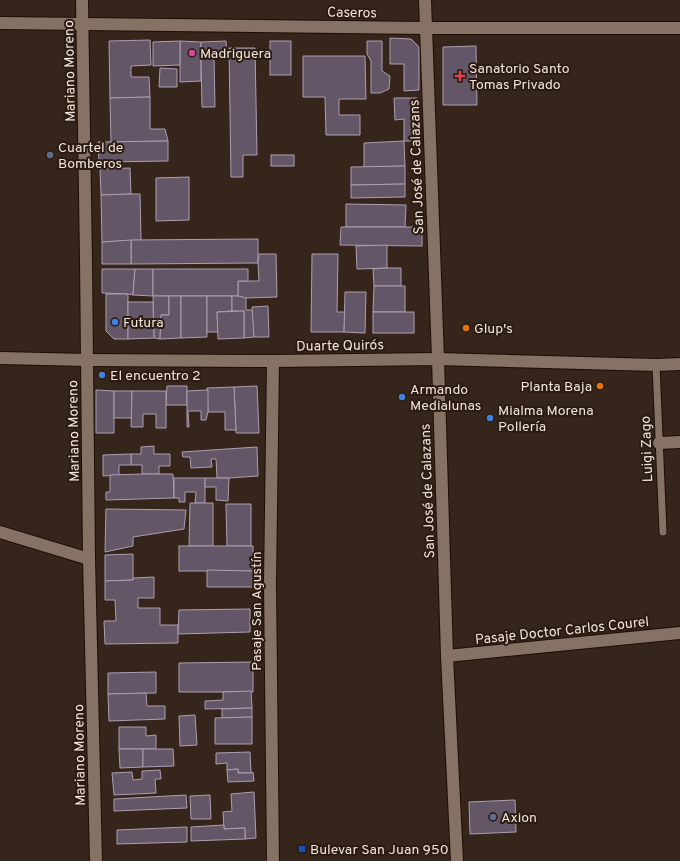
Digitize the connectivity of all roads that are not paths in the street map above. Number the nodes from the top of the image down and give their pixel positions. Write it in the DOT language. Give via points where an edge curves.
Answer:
graph roads {
  1 [pos="82,0"];
  2 [pos="425,0"];
  3 [pos="0,23"];
  4 [pos="83,23"];
  5 [pos="426,28"];
  6 [pos="680,28"];
  7 [pos="0,358"];
  8 [pos="438,359"];
  9 [pos="87,360"];
  10 [pos="273,361"];
  11 [pos="656,364"];
  12 [pos="680,364"];
  13 [pos="680,442"];
  14 [pos="659,443"];
  15 [pos="0,532"];
  16 [pos="662,532"];
  17 [pos="89,559"];
  18 [pos="680,633"];
  19 [pos="447,656"];
  20 [pos="96,861"];
  21 [pos="273,861"];
  22 [pos="457,861"];
  1 -- 4 [label="street, Mariano Moreno"];
  2 -- 5 [label="street, San José de Calazans"];
  3 -- 4 [label="street, Caseros"];
  4 -- 5 [label="street, Caseros"];
  4 -- 9 [label="street, Mariano Moreno"];
  5 -- 6 [label="street, Caseros"];
  5 -- 8 [label="street, San José de Calazans"];
  7 -- 9 [label="street, Duarte Quirós"];
  8 -- 10 [label="street, Duarte Quirós"];
  8 -- 11 [label="street, Duarte Quirós"];
  8 -- 19 [label="street, San José de Calazans"];
  9 -- 10 [label="street, Duarte Quirós"];
  9 -- 17 [label="street, Mariano Moreno"];
  10 -- 21 [label="street, Pasaje San Agustín" via="270,591"];
  11 -- 12 [label="street, Duarte Quirós"];
  11 -- 14 [label="lane, Luigi Zago"];
  13 -- 14 [label="street"];
  14 -- 16 [label="lane, Luigi Zago"];
  15 -- 17 [label="street"];
  17 -- 20 [label="street, Mariano Moreno"];
  18 -- 19 [label="street, Pasaje Doctor Carlos Courel"];
  19 -- 22 [label="street, San José de Calazans"];
}
